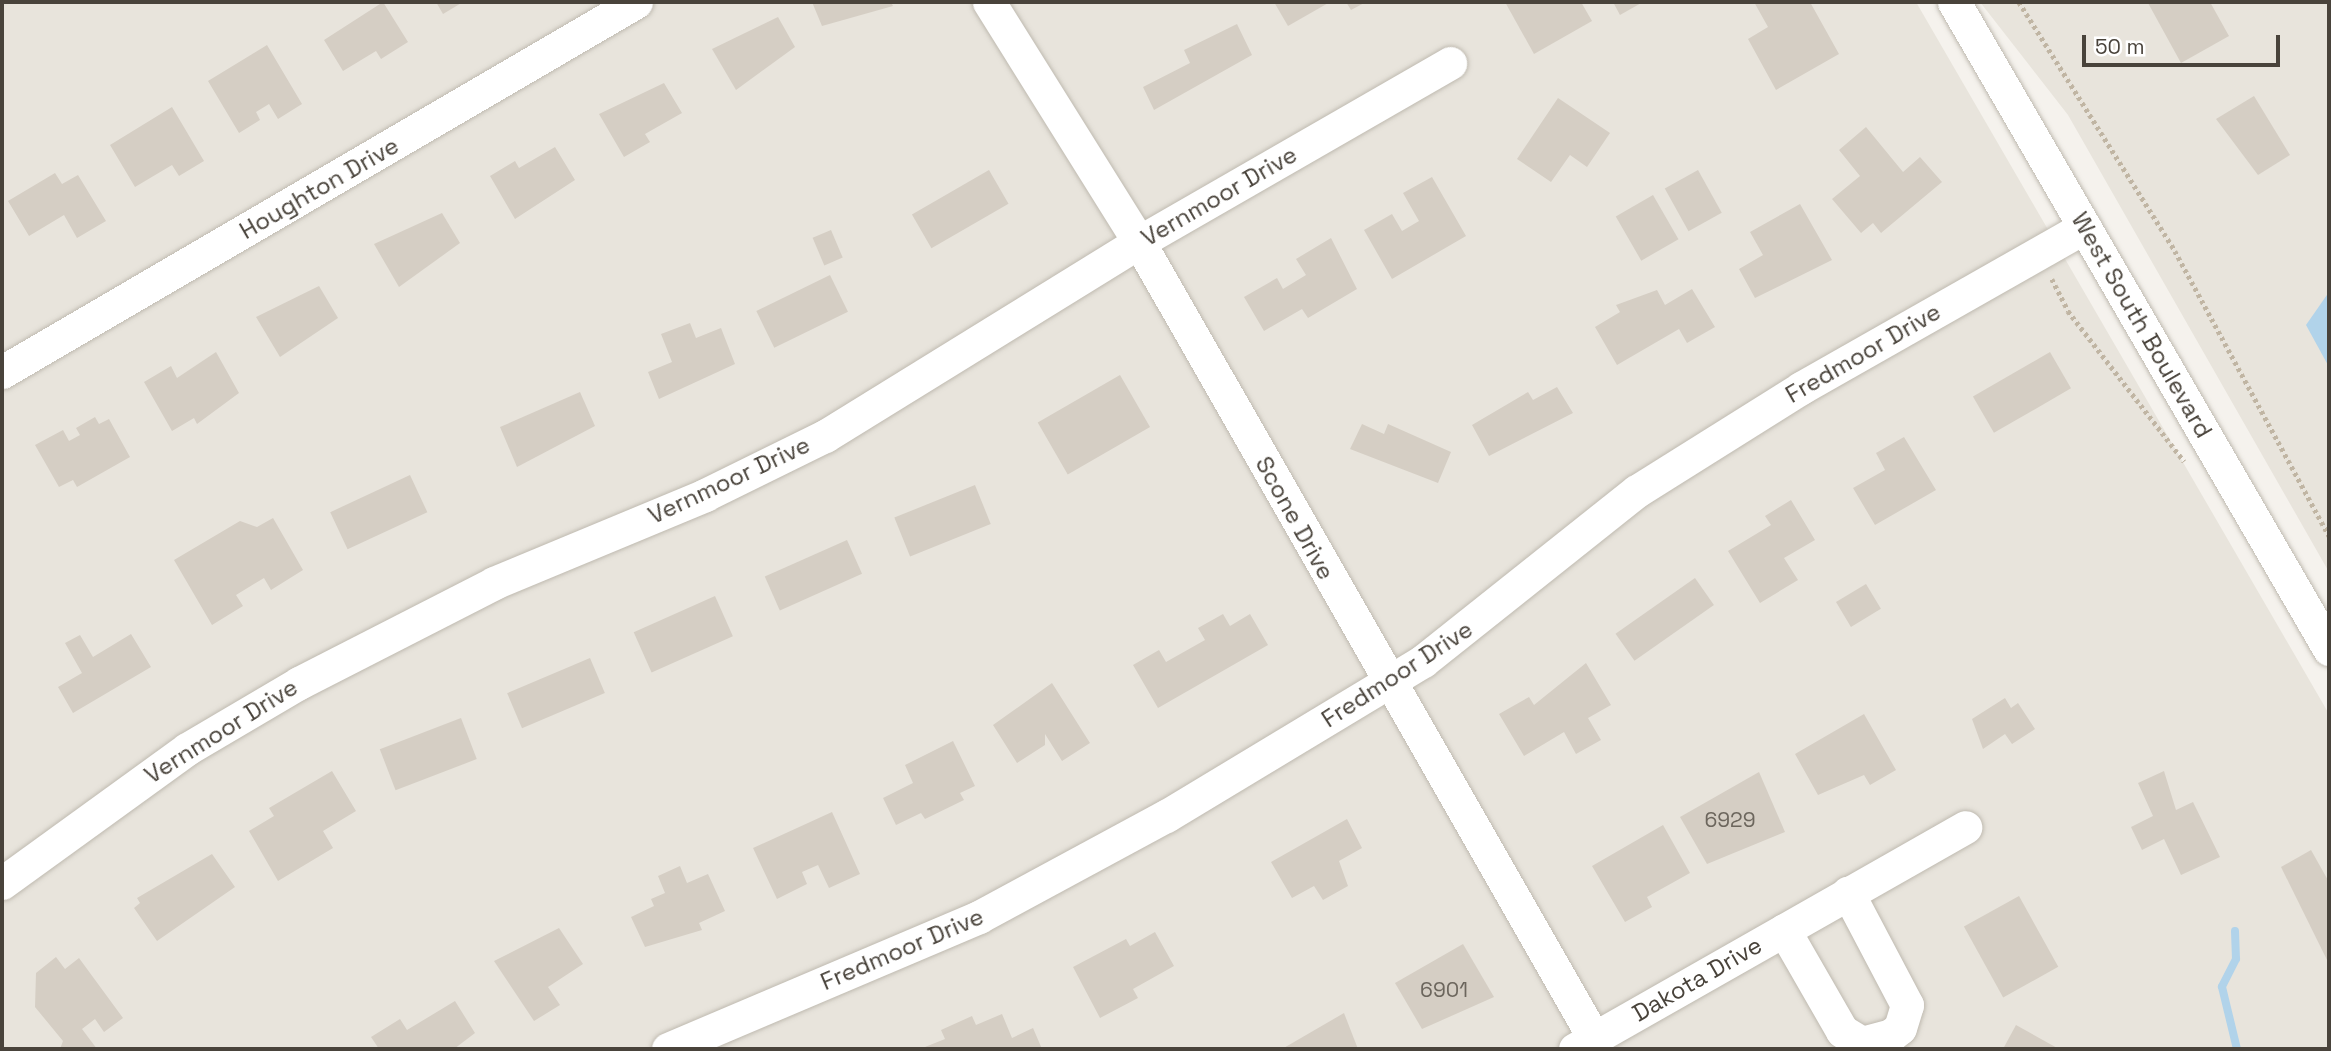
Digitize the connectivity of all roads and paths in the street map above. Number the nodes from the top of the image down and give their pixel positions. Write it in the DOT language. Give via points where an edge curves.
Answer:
graph roads {
  1 [pos="636,2"];
  2 [pos="989,2"];
  3 [pos="1954,2"];
  4 [pos="2019,2"];
  5 [pos="1450,63"];
  6 [pos="2084,227"];
  7 [pos="1139,242"];
  8 [pos="2045,268"];
  9 [pos="2,372"];
  10 [pos="2189,470"];
  11 [pos="2329,536"];
  12 [pos="2329,649"];
  13 [pos="1387,684"];
  14 [pos="1965,827"];
  15 [pos="2,883"];
  16 [pos="1848,893"];
  17 [pos="1784,930"];
  18 [pos="1584,1044"];
  19 [pos="668,1049"];
  1 -- 9 [label="street, Houghton Drive"];
  2 -- 7 [label="street, Scone Drive"];
  3 -- 6 [label="street, West South Boulevard"];
  4 -- 11 [label="path" via="2175,251"];
  5 -- 7 [label="street, Vernmoor Drive"];
  6 -- 12 [label="street, West South Boulevard"];
  6 -- 13 [label="street, Fredmoor Drive" via="1801,388 1637,491 1463,632"];
  7 -- 13 [label="street, Scone Drive"];
  7 -- 15 [label="street, Vernmoor Drive" via="825,436 705,495 504,579 299,683 187,749"];
  8 -- 10 [label="path" via="2068,312"];
  13 -- 18 [label="street, Scone Drive"];
  13 -- 19 [label="street, Fredmoor Drive" via="1049,881"];
  14 -- 16 [label="street, Dakota Drive"];
  16 -- 17 [label="street, Dakota Drive"];
  16 -- 17 [label="street, Dakota Drive" via="1907,1004 1900,1028 1891,1035 1862,1043 1842,1031"];
  17 -- 18 [label="street, Dakota Drive"];
}
